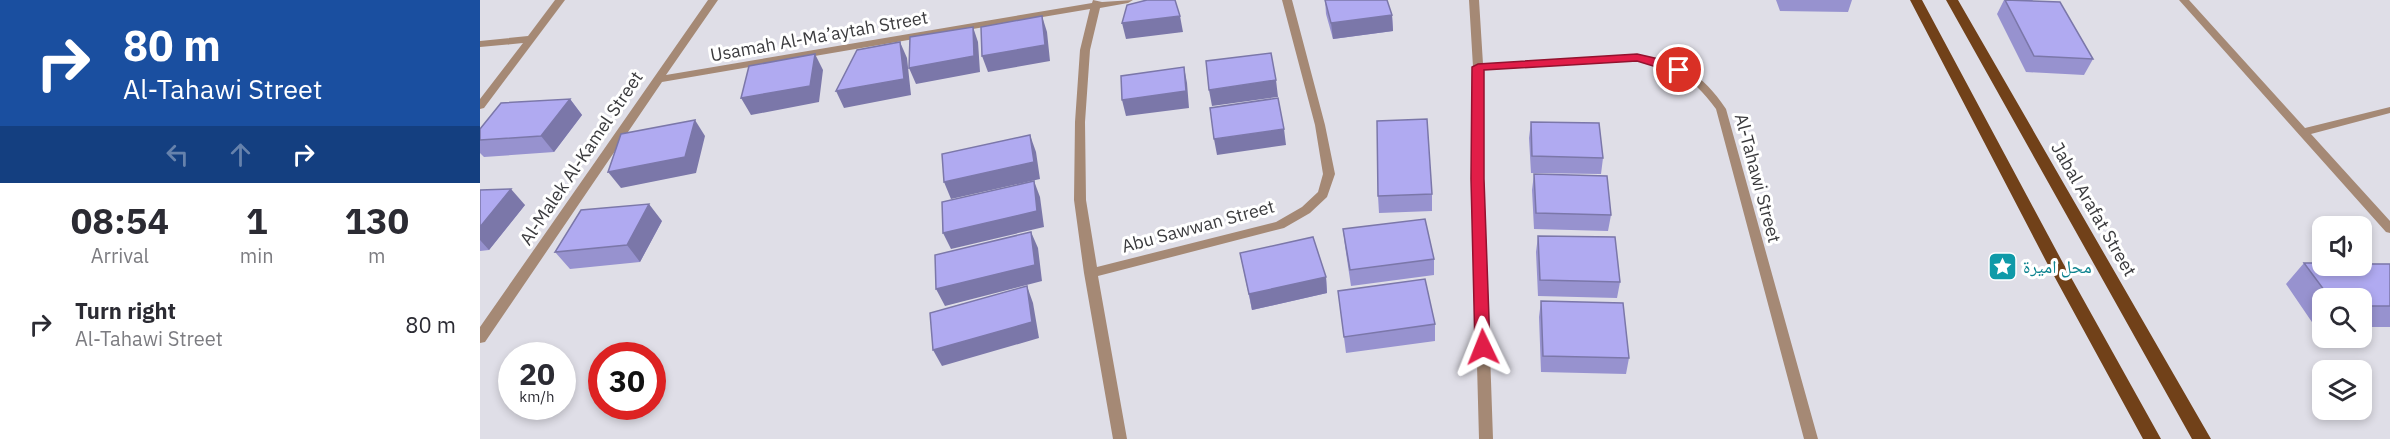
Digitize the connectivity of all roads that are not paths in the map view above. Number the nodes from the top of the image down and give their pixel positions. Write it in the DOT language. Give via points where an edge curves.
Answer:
graph roads {
  1 [pos="560,0"];
  2 [pos="713,0"];
  3 [pos="1128,0"];
  4 [pos="1287,0"];
  5 [pos="1474,0"];
  6 [pos="1916,0"];
  7 [pos="1952,0"];
  8 [pos="2184,0"];
  9 [pos="1096,3"];
  10 [pos="530,39"];
  11 [pos="480,44"];
  12 [pos="1478,67"];
  13 [pos="657,80"];
  14 [pos="480,106"];
  15 [pos="2390,110"];
  16 [pos="2304,132"];
  17 [pos="2390,229"];
  18 [pos="1090,273"];
  19 [pos="480,338"];
  20 [pos="1120,439"];
  21 [pos="1486,439"];
  22 [pos="1811,439"];
  23 [pos="2152,439"];
  24 [pos="2202,439"];
  1 -- 10 [label="street"];
  2 -- 13 [label="street, Al-Malek Al-Kamel Street"];
  3 -- 9 [label="street, Usamah Al-Ma’aytah Street"];
  4 -- 18 [label="street, Abu Sawwan Street" via="1320,125 1329,174 1323,194 1306,210 1280,225"];
  5 -- 12 [label="street"];
  6 -- 23 [label="main road"];
  7 -- 24 [label="main road, Jabal Arafat Street"];
  8 -- 16 [label="street"];
  9 -- 13 [label="street, Usamah Al-Ma’aytah Street"];
  9 -- 18 [label="street" via="1085,50 1080,122 1080,200"];
  10 -- 11 [label="street"];
  10 -- 14 [label="street"];
  12 -- 21 [label="street"];
  12 -- 22 [label="street, Al-Tahawi Street" via="1637,57 1668,65 1710,91 1721,109"];
  13 -- 19 [label="street, Al-Malek Al-Kamel Street"];
  15 -- 16 [label="street"];
  16 -- 17 [label="street"];
  18 -- 20 [label="street"];
}
